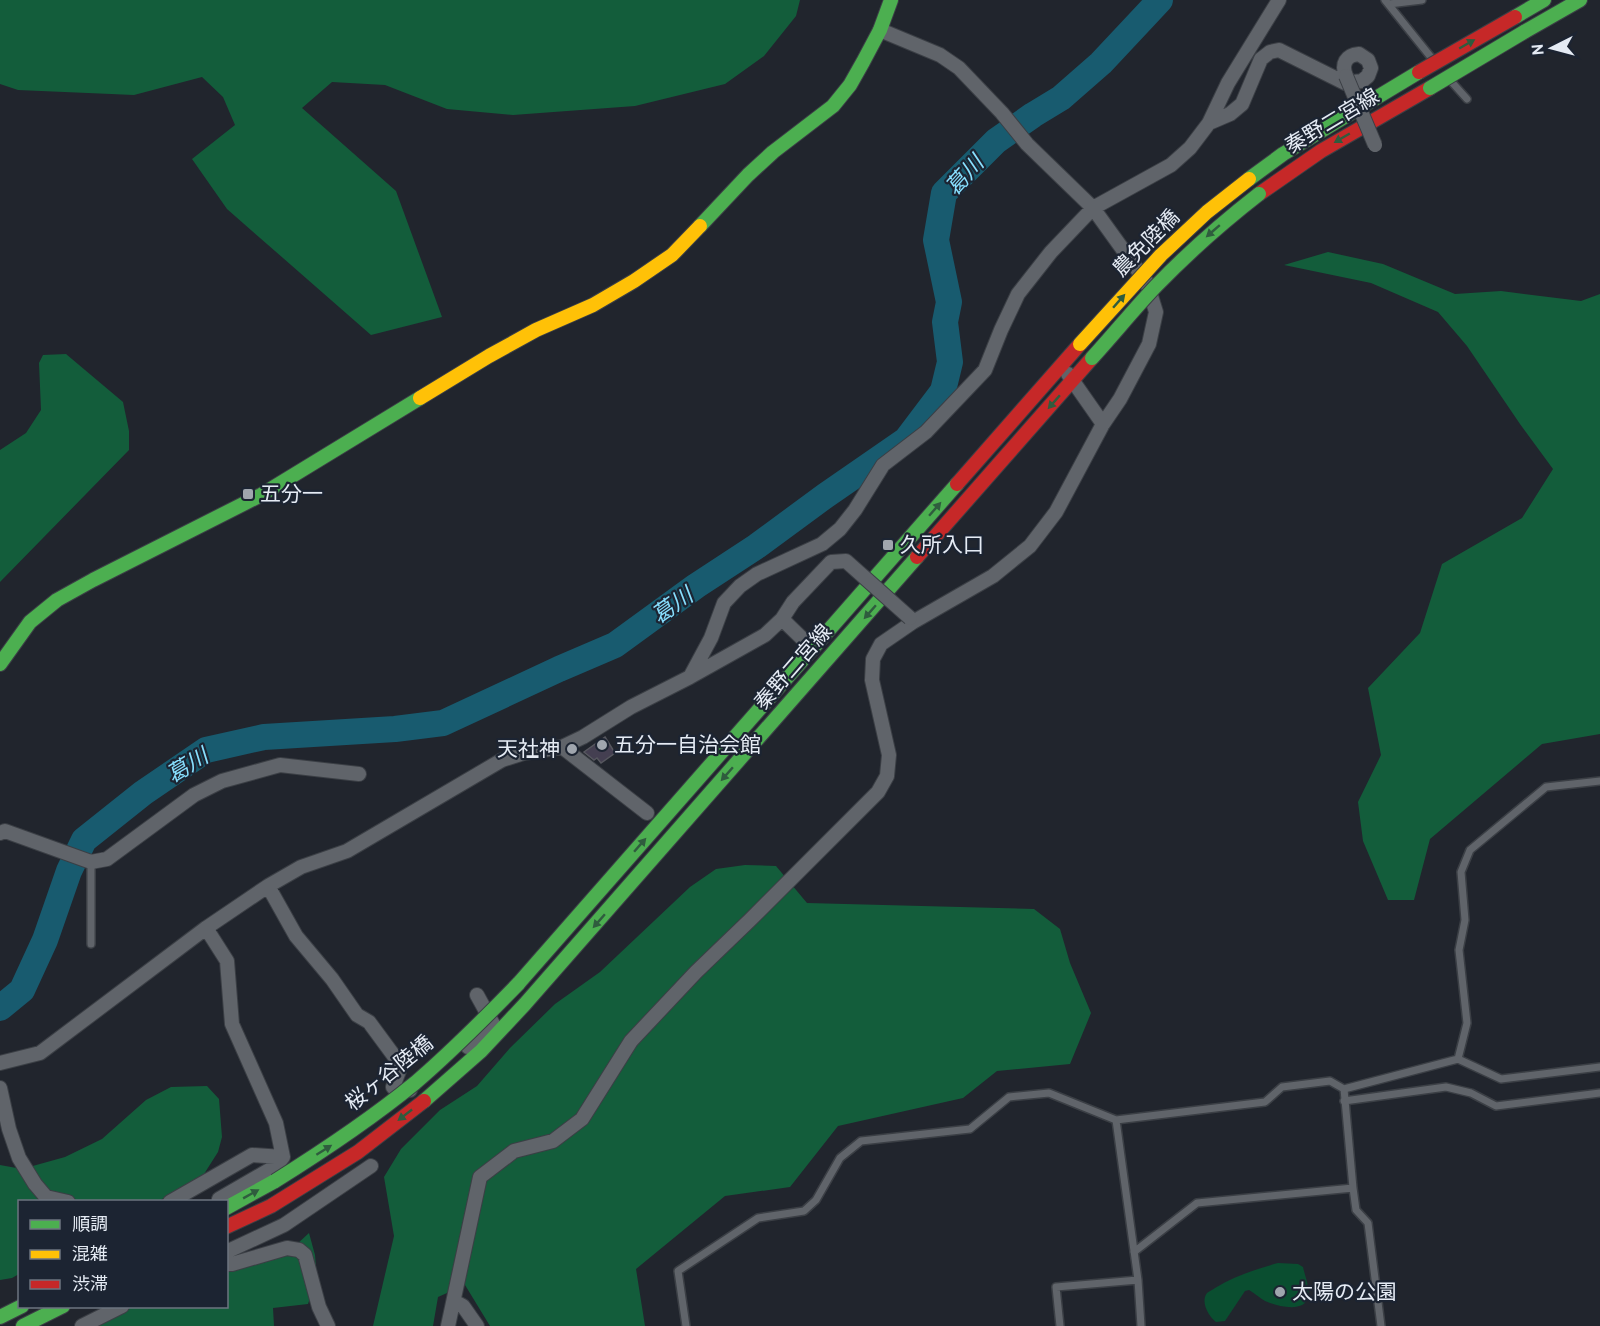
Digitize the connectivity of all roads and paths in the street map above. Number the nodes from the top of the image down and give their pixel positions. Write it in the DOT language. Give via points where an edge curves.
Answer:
graph roads {
  1 [pos="891,0"];
  2 [pos="1279,0"];
  3 [pos="1422,0"];
  4 [pos="1544,0"];
  5 [pos="1580,0"];
  6 [pos="1387,2"];
  7 [pos="880,30"];
  8 [pos="1467,99"];
  9 [pos="1209,123"];
  10 [pos="1375,145"];
  11 [pos="1249,179"];
  12 [pos="1259,195"];
  13 [pos="1093,208"];
  14 [pos="1080,344"];
  15 [pos="1092,358"];
  16 [pos="1062,365"];
  17 [pos="1073,380"];
  18 [pos="1103,424"];
  19 [pos="782,618"];
  20 [pos="912,620"];
  21 [pos="813,649"];
  22 [pos="0,664"];
  23 [pos="690,677"];
  24 [pos="562,747"];
  25 [pos="359,774"];
  26 [pos="1600,781"];
  27 [pos="647,813"];
  28 [pos="0,833"];
  29 [pos="88,861"];
  30 [pos="268,886"];
  31 [pos="206,928"];
  32 [pos="91,944"];
  33 [pos="518,984"];
  34 [pos="477,995"];
  35 [pos="525,1004"];
  36 [pos="1458,1059"];
  37 [pos="0,1064"];
  38 [pos="1600,1067"];
  39 [pos="1344,1089"];
  40 [pos="0,1090"];
  41 [pos="1600,1093"];
  42 [pos="1344,1101"];
  43 [pos="1116,1120"];
  44 [pos="284,1157"];
  45 [pos="371,1166"];
  46 [pos="1353,1188"];
  47 [pos="59,1200"];
  48 [pos="173,1200"];
  49 [pos="228,1200"];
  50 [pos="228,1202"];
  51 [pos="271,1206"];
  52 [pos="284,1225"];
  53 [pos="228,1226"];
  54 [pos="228,1251"];
  55 [pos="1134,1252"];
  56 [pos="228,1264"];
  57 [pos="1137,1280"];
  58 [pos="454,1301"];
  59 [pos="18,1308"];
  60 [pos="59,1308"];
  61 [pos="118,1308"];
  62 [pos="0,1317"];
  63 [pos="22,1326"];
  64 [pos="82,1326"];
  65 [pos="328,1326"];
  66 [pos="448,1326"];
  67 [pos="477,1326"];
  68 [pos="686,1326"];
  69 [pos="1060,1326"];
  70 [pos="1141,1326"];
  71 [pos="1381,1326"];
  1 -- 7 [label="main road"];
  2 -- 9 [label="street" via="1228,83"];
  3 -- 6 [label="lane"];
  11 -- 4 [label="main road, 秦野二宮線, one-way, bridge" via="1283,154"];
  5 -- 12 [label="main road, 秦野二宮線, one-way, bridge" via="1329,145"];
  6 -- 8 [label="lane"];
  7 -- 13 [label="street" via="940,55 959,68"];
  7 -- 22 [label="main road" via="854,78 833,106 756,167 672,255 593,305 489,356 261,495 57,600 30,622"];
  9 -- 10 [label="street, bridge" via="1242,104 1261,59 1270,52 1279,50 1345,83 1362,81 1368,76 1368,60 1359,54 1349,57 1344,68 1346,76"];
  9 -- 13 [label="street" via="1191,148 1171,165"];
  14 -- 11 [label="main road, 農免陸橋, one-way, bridge" via="1161,255"];
  12 -- 15 [label="main road, 農免陸橋, one-way, bridge" via="1182,260"];
  13 -- 18 [label="street" via="1147,283 1156,312 1149,344"];
  13 -- 23 [label="street" via="1018,294 985,370 927,432 883,465 840,529 822,544 740,586 724,603"];
  14 -- 16 [label="main road, 秦野二宮線"];
  15 -- 17 [label="main road, 秦野二宮線"];
  16 -- 17 [label="street"];
  21 -- 16 [label="main road, 秦野二宮線, one-way"];
  17 -- 18 [label="street"];
  17 -- 35 [label="main road, 秦野二宮線, one-way"];
  18 -- 20 [label="street" via="1056,512 1030,546 993,576"];
  19 -- 20 [label="street, bridge" via="831,562 846,561"];
  19 -- 21 [label="street"];
  19 -- 23 [label="street" via="765,635"];
  20 -- 58 [label="street" via="880,644 873,659 872,680 889,755 887,776 878,792 631,1041 582,1119 553,1141 514,1151 480,1177"];
  33 -- 21 [label="main road, 秦野二宮線, one-way"];
  23 -- 24 [label="street"];
  24 -- 27 [label="street"];
  24 -- 30 [label="street" via="502,760 347,851 301,867"];
  25 -- 29 [label="street" via="280,765 222,781 194,795 107,859"];
  26 -- 36 [label="lane" via="1546,788 1470,850 1461,872 1465,920 1459,950 1467,1023"];
  28 -- 29 [label="street" via="5,831"];
  29 -- 32 [label="lane"];
  30 -- 31 [label="street"];
  30 -- 34 [label="street" via="296,936 397,1060 399,1071 393,1087 397,1091 423,1088 494,1024"];
  31 -- 37 [label="street" via="40,1053"];
  31 -- 44 [label="street" via="227,961 232,1024 276,1123"];
  50 -- 33 [label="main road, 桜ヶ谷陸橋, one-way, bridge" via="275,1181 402,1094"];
  35 -- 51 [label="main road, 桜ヶ谷陸橋, one-way" via="435,1092 358,1152"];
  36 -- 38 [label="lane" via="1501,1079"];
  36 -- 39 [label="lane"];
  39 -- 42 [label="lane"];
  39 -- 43 [label="lane" via="1330,1081 1282,1087 1265,1102"];
  40 -- 47 [label="street" via="19,1158 46,1197"];
  41 -- 42 [label="lane" via="1496,1106 1471,1093 1446,1087"];
  42 -- 46 [label="lane"];
  43 -- 55 [label="lane"];
  43 -- 68 [label="lane" via="1048,1093 1009,1097 970,1129 861,1142 840,1158 816,1200 804,1211 758,1218 678,1271"];
  44 -- 48 [label="street" via="252,1155"];
  44 -- 49 [label="street"];
  45 -- 52 [label="street"];
  46 -- 55 [label="lane" via="1197,1203"];
  46 -- 71 [label="lane" via="1356,1210 1368,1223"];
  51 -- 52 [label="street"];
  51 -- 53 [label="main road"];
  52 -- 54 [label="street"];
  55 -- 57 [label="lane"];
  56 -- 65 [label="street" via="287,1248 299,1250"];
  57 -- 69 [label="lane" via="1056,1287"];
  57 -- 70 [label="lane"];
  58 -- 66 [label="street"];
  58 -- 67 [label="street" via="463,1306"];
  59 -- 62 [label="main road"];
  60 -- 63 [label="main road"];
  61 -- 64 [label="street"];
}
